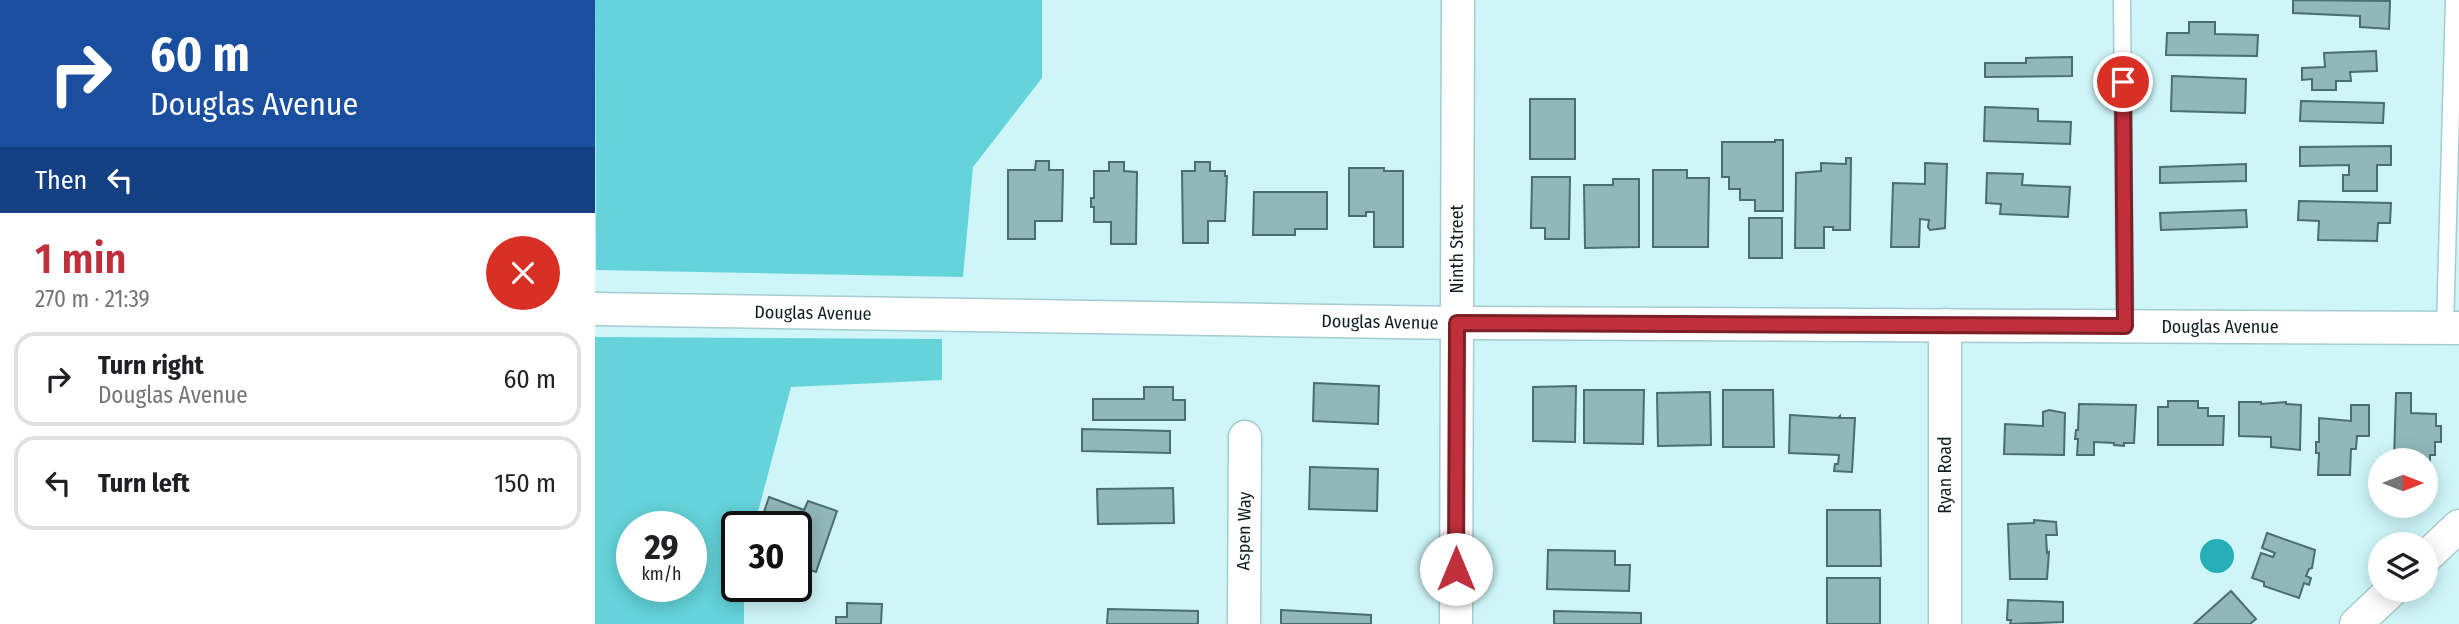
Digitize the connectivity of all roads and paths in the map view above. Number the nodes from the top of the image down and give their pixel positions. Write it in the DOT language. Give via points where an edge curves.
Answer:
graph roads {
  1 [pos="1458,0"];
  2 [pos="2122,0"];
  3 [pos="2454,0"];
  4 [pos="595,309"];
  5 [pos="1457,323"];
  6 [pos="1945,325"];
  7 [pos="2125,326"];
  8 [pos="2452,328"];
  9 [pos="1245,438"];
  10 [pos="2459,526"];
  11 [pos="2438,546"];
  12 [pos="2379,602"];
  13 [pos="1244,624"];
  14 [pos="1456,624"];
  15 [pos="1945,624"];
  16 [pos="2356,624"];
  1 -- 5 [label="street, Ninth Street"];
  2 -- 7 [label="lane"];
  3 -- 8 [label="lane"];
  4 -- 5 [label="street, Douglas Avenue"];
  5 -- 6 [label="street, Douglas Avenue"];
  5 -- 14 [label="street, Ninth Street"];
  6 -- 7 [label="street, Douglas Avenue"];
  6 -- 15 [label="street, Ryan Road"];
  7 -- 8 [label="street, Douglas Avenue"];
  9 -- 13 [label="street, Aspen Way"];
  10 -- 11 [label="street"];
  12 -- 16 [label="street"];
}
